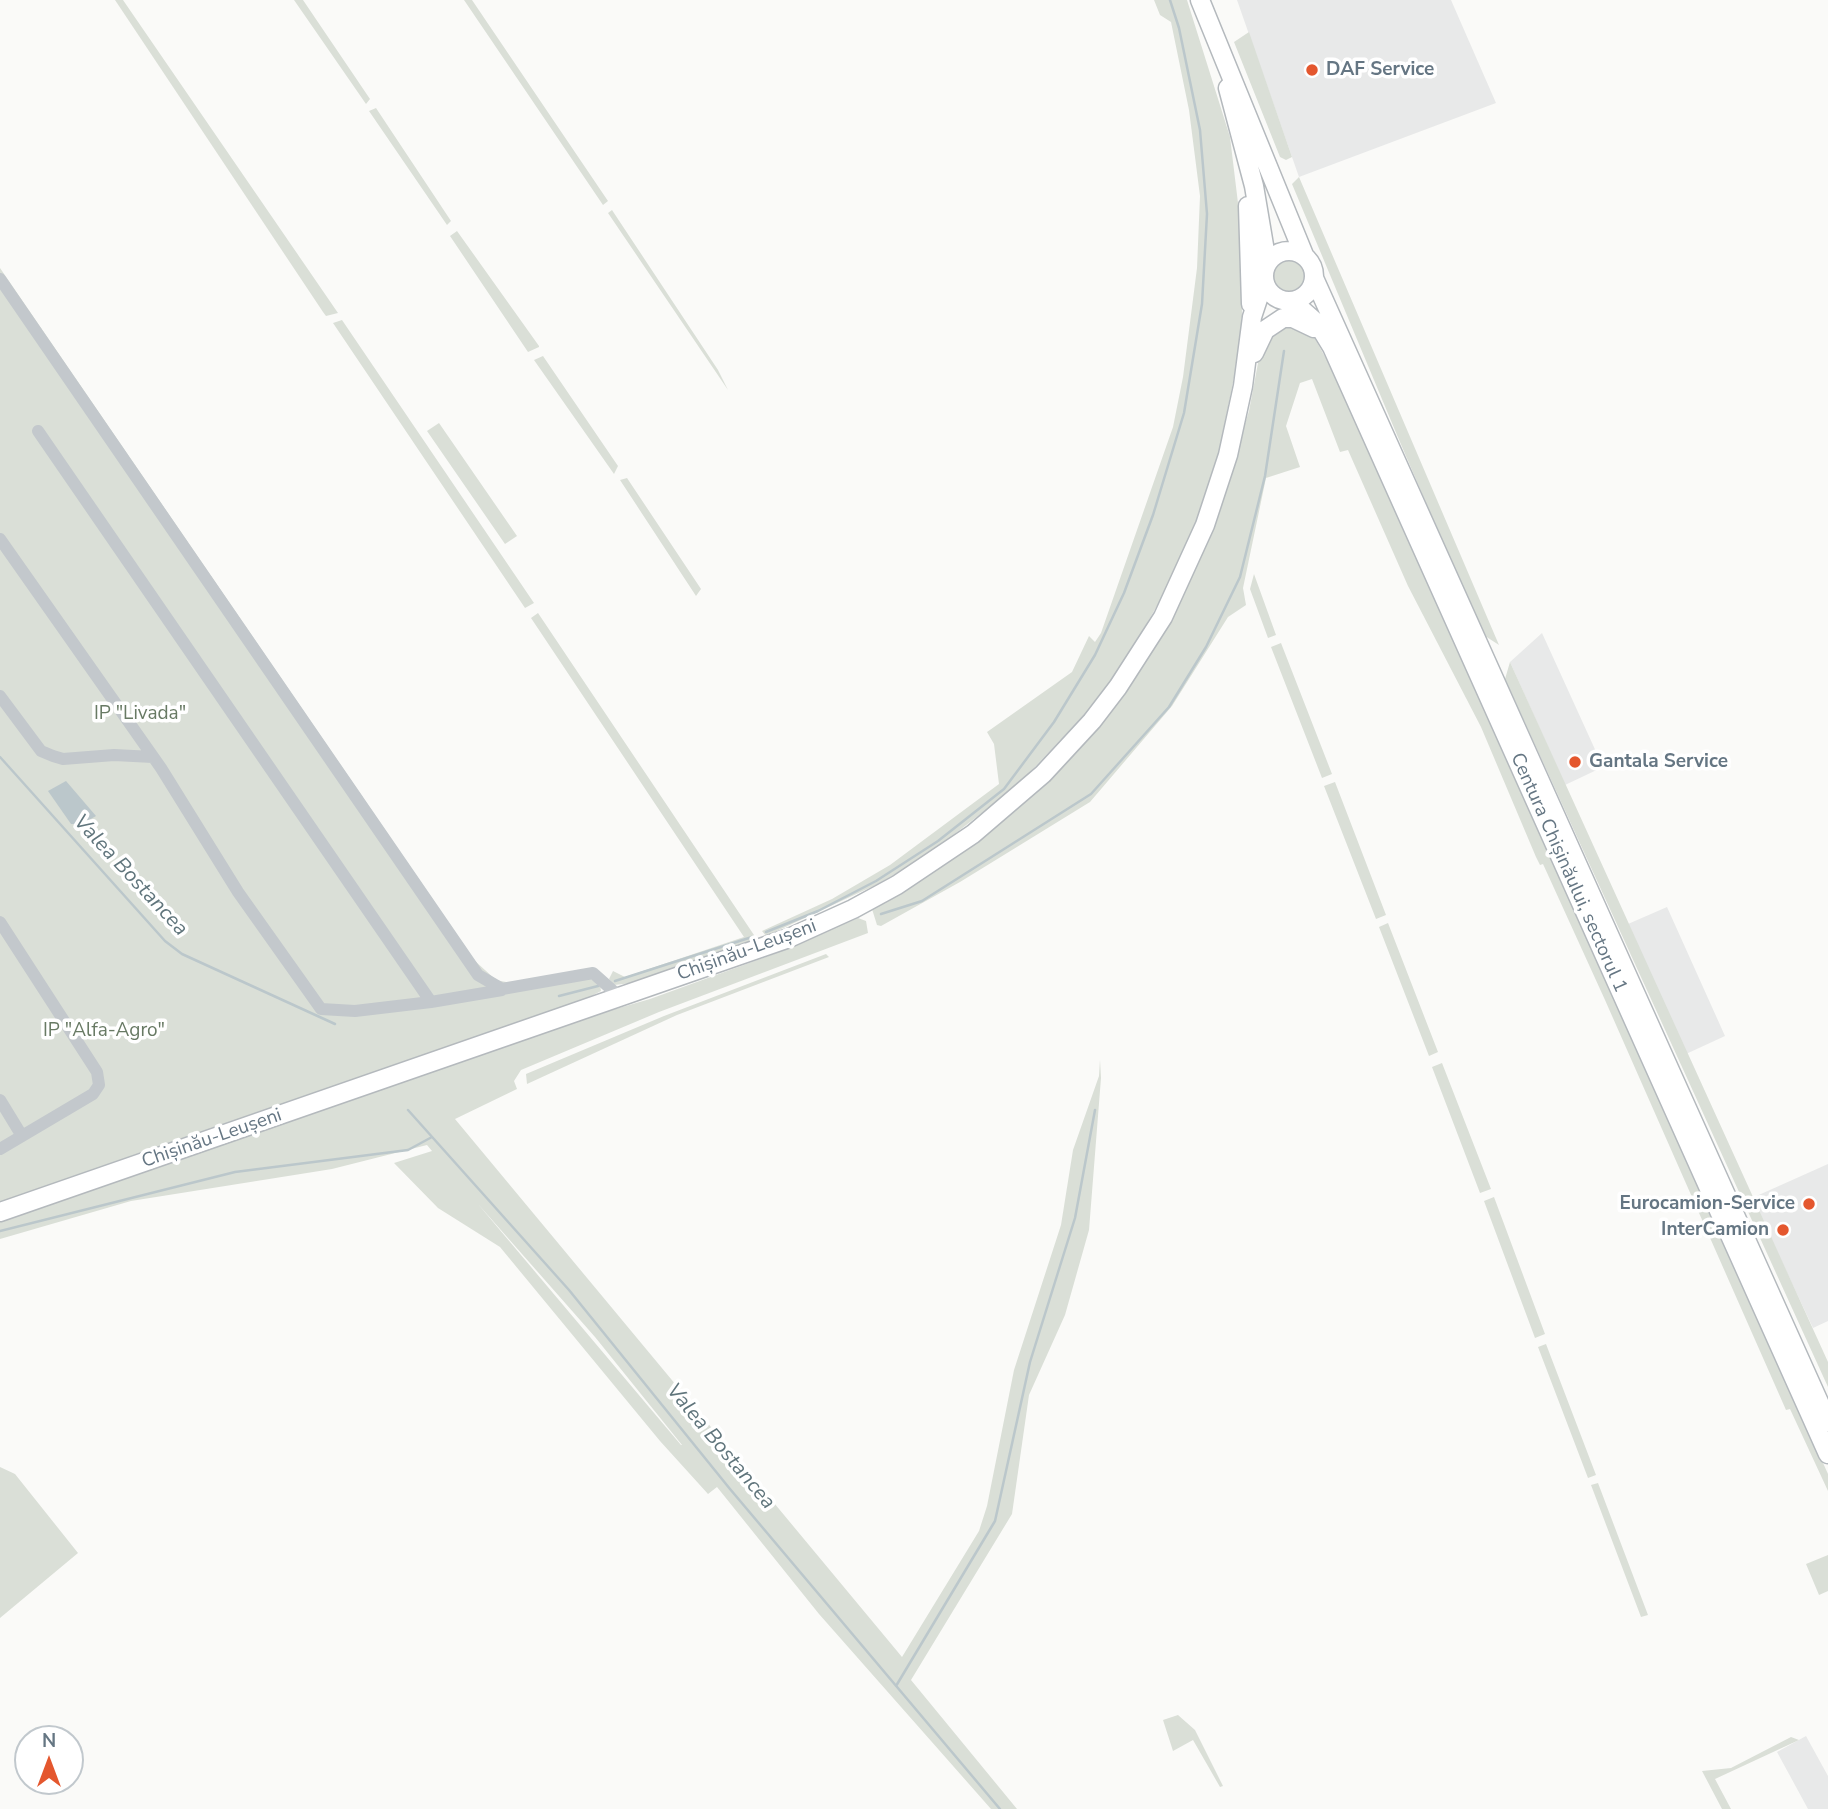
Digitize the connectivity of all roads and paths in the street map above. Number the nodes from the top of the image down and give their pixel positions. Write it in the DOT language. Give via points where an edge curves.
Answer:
graph roads {
  1 [pos="1200,0"];
  2 [pos="1213,31"];
  3 [pos="1244,154"];
  4 [pos="1304,255"];
  5 [pos="1267,262"];
  6 [pos="1314,278"];
  7 [pos="0,279"];
  8 [pos="1264,281"];
  9 [pos="1288,301"];
  10 [pos="1252,317"];
  11 [pos="1250,341"];
  12 [pos="1332,347"];
  13 [pos="1243,386"];
  14 [pos="38,431"];
  15 [pos="0,538"];
  16 [pos="0,696"];
  17 [pos="153,757"];
  18 [pos="0,922"];
  19 [pos="502,989"];
  20 [pos="620,997"];
  21 [pos="431,1002"];
  22 [pos="0,1100"];
  23 [pos="22,1136"];
  24 [pos="0,1149"];
  25 [pos="0,1212"];
  26 [pos="1828,1422"];
  27 [pos="1828,1454"];
  1 -- 2 [label="highway"];
  2 -- 3 [label="highway"];
  2 -- 4 [label="highway"];
  3 -- 5 [label="highway"];
  3 -- 10 [label="highway"];
  4 -- 5 [label="highway" via="1280,252"];
  4 -- 6 [label="highway"];
  5 -- 8 [label="highway"];
  6 -- 9 [label="highway" via="1308,293"];
  6 -- 26 [label="highway, Centura Chișinăului, sectorul 1"];
  7 -- 19 [label="street" via="454,943 478,975"];
  8 -- 9 [label="highway" via="1274,296"];
  8 -- 10 [label="highway"];
  9 -- 11 [label="highway" via="1259,322"];
  9 -- 12 [label="highway, Centura Chișinăului, sectorul 1" via="1318,324"];
  10 -- 11 [label="highway"];
  11 -- 13 [label="highway"];
  12 -- 13 [label="highway" via="1306,323 1293,318 1273,323 1259,339"];
  12 -- 27 [label="highway, Centura Chișinăului, sectorul 1"];
  13 -- 20 [label="highway, Chișinău-Leușeni" via="1205,525 1163,617 1118,687 1044,774 940,858 853,909 789,938"];
  14 -- 21 [label="street"];
  15 -- 17 [label="street"];
  16 -- 17 [label="street" via="41,751 53,757"];
  17 -- 21 [label="street" via="238,892 321,1009 355,1011"];
  18 -- 23 [label="street" via="97,1072 99,1085 93,1094"];
  19 -- 20 [label="street" via="593,973"];
  19 -- 21 [label="street"];
  20 -- 25 [label="highway, Chișinău-Leușeni"];
  22 -- 23 [label="street"];
  23 -- 24 [label="street"];
}
